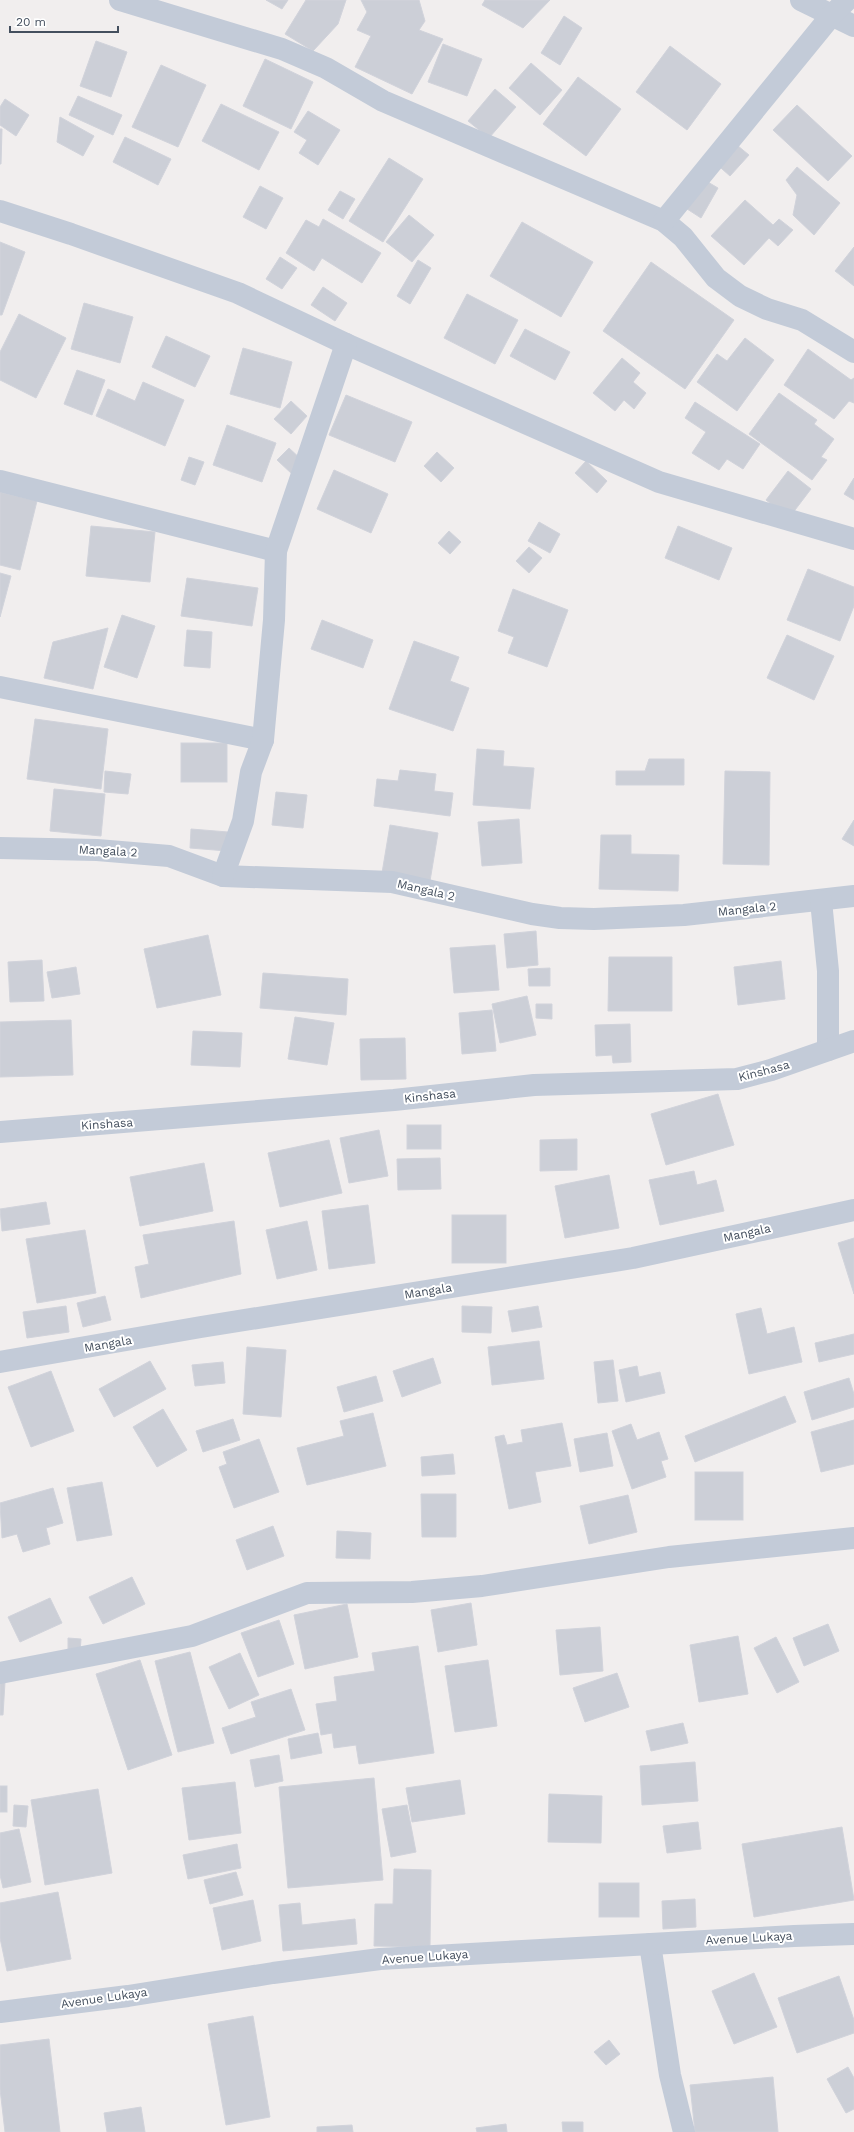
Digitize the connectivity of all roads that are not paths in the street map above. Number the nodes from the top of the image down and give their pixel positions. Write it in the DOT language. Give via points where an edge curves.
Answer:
graph roads {
  1 [pos="120,0"];
  2 [pos="801,0"];
  3 [pos="847,0"];
  4 [pos="832,16"];
  5 [pos="854,26"];
  6 [pos="0,211"];
  7 [pos="664,220"];
  8 [pos="346,344"];
  9 [pos="854,352"];
  10 [pos="0,481"];
  11 [pos="854,539"];
  12 [pos="276,551"];
  13 [pos="0,687"];
  14 [pos="263,740"];
  15 [pos="0,848"];
  16 [pos="223,876"];
  17 [pos="854,896"];
  18 [pos="821,901"];
  19 [pos="854,1041"];
  20 [pos="828,1050"];
  21 [pos="0,1132"];
  22 [pos="854,1210"];
  23 [pos="0,1362"];
  24 [pos="854,1538"];
  25 [pos="0,1673"];
  26 [pos="854,1934"];
  27 [pos="650,1944"];
  28 [pos="0,2012"];
  29 [pos="684,2132"];
  1 -- 7 [label="street" via="282,49 326,68 383,101"];
  2 -- 4 [label="street"];
  3 -- 4 [label="street"];
  4 -- 5 [label="street"];
  4 -- 7 [label="street"];
  6 -- 8 [label="street" via="238,293"];
  7 -- 9 [label="street" via="683,237 716,278 740,296 767,309 802,320"];
  8 -- 11 [label="street" via="659,482"];
  8 -- 12 [label="street"];
  10 -- 12 [label="street"];
  12 -- 14 [label="street" via="274,620"];
  13 -- 14 [label="street"];
  14 -- 16 [label="street" via="251,772 243,821"];
  15 -- 16 [label="street, Mangala 2" via="97,850 169,856"];
  16 -- 18 [label="street, Mangala 2" via="392,882 560,918 684,915"];
  17 -- 18 [label="street, Mangala 2"];
  18 -- 20 [label="street" via="828,971"];
  19 -- 20 [label="street, Kinshasa"];
  20 -- 21 [label="street, Kinshasa" via="737,1079 534,1085 378,1101"];
  22 -- 23 [label="street, Mangala" via="633,1258"];
  24 -- 25 [label="street" via="752,1547 482,1586 412,1592 307,1593 192,1636"];
  26 -- 27 [label="street, Avenue Lukaya"];
  27 -- 28 [label="street, Avenue Lukaya" via="380,1959"];
  27 -- 29 [label="street" via="670,2075"];
}
